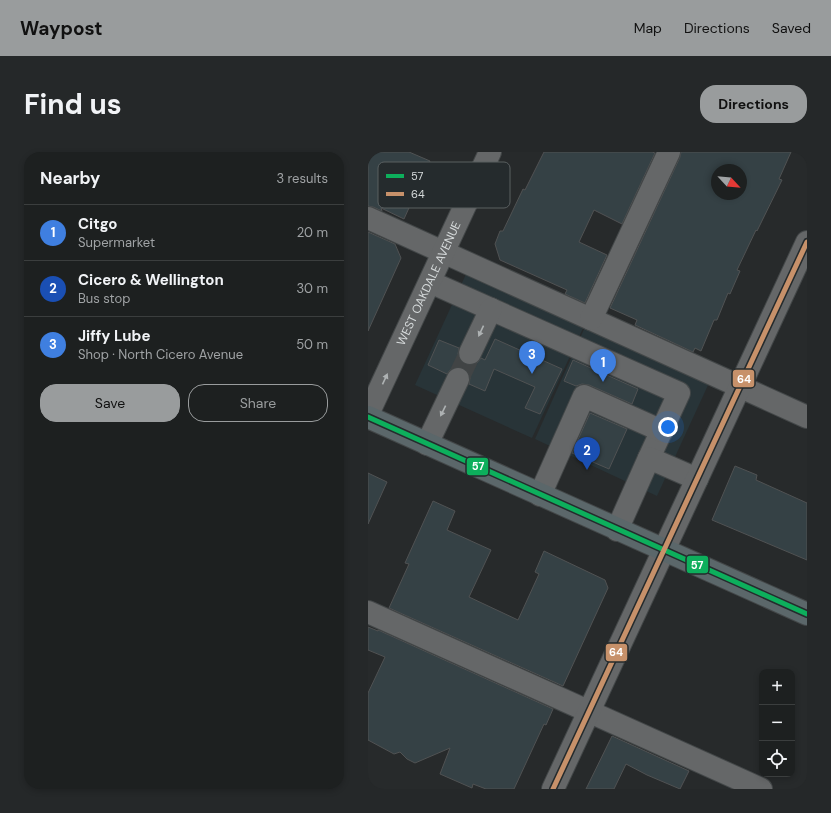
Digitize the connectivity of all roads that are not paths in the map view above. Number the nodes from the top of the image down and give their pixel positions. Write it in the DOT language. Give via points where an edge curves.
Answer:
graph roads {
  1 [pos="490,152"];
  2 [pos="669,152"];
  3 [pos="485,162"];
  4 [pos="464,208"];
  5 [pos="368,218"];
  6 [pos="807,242"];
  7 [pos="444,252"];
  8 [pos="430,282"];
  9 [pos="491,309"];
  10 [pos="591,319"];
  11 [pos="470,353"];
  12 [pos="458,379"];
  13 [pos="740,386"];
  14 [pos="368,416"];
  15 [pos="807,417"];
  16 [pos="662,431"];
  17 [pos="427,444"];
  18 [pos="649,458"];
  19 [pos="697,480"];
  20 [pos="540,494"];
  21 [pos="617,530"];
  22 [pos="664,551"];
  23 [pos="368,612"];
  24 [pos="807,614"];
  25 [pos="589,712"];
  26 [pos="553,789"];
  27 [pos="760,789"];
  1 -- 3 [label="street, WEST OAKDALE AVENUE"];
  2 -- 10 [label="street"];
  4 -- 7 [label="street, WEST OAKDALE AVENUE"];
  5 -- 7 [label="street"];
  6 -- 13 [label="street"];
  7 -- 8 [label="street, WEST OAKDALE AVENUE"];
  7 -- 10 [label="street"];
  8 -- 9 [label="street"];
  14 -- 8 [label="street, WEST OAKDALE AVENUE, one-way"];
  9 -- 11 [label="street, one-way"];
  9 -- 16 [label="street" via="679,393"];
  10 -- 13 [label="street"];
  12 -- 17 [label="street, one-way"];
  13 -- 15 [label="street"];
  13 -- 19 [label="street"];
  14 -- 17 [label="main road"];
  16 -- 18 [label="street"];
  16 -- 20 [label="street" via="584,396"];
  17 -- 20 [label="main road"];
  18 -- 19 [label="street"];
  18 -- 21 [label="street"];
  19 -- 22 [label="street"];
  20 -- 21 [label="main road"];
  21 -- 22 [label="main road"];
  22 -- 24 [label="main road"];
  22 -- 25 [label="street"];
  23 -- 25 [label="street"];
  25 -- 26 [label="street"];
  25 -- 27 [label="street"];
}
